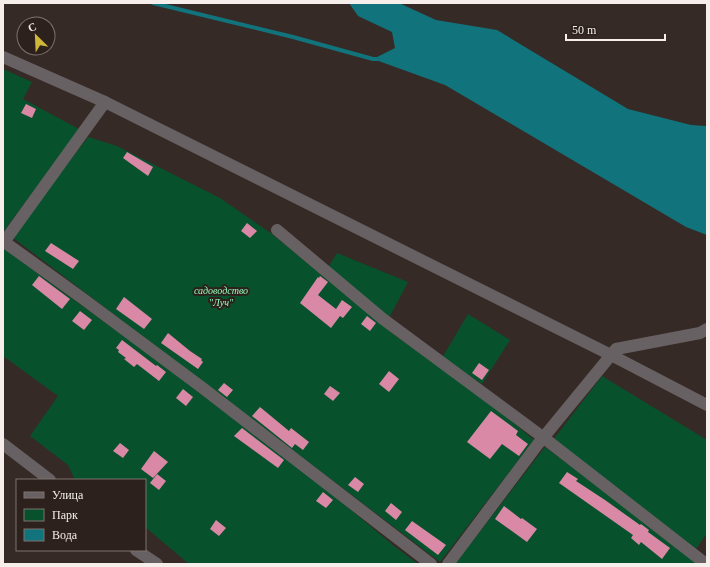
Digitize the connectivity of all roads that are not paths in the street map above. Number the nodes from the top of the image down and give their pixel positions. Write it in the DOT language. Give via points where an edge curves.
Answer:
graph roads {
  1 [pos="3,57"];
  2 [pos="105,102"];
  3 [pos="277,230"];
  4 [pos="3,241"];
  5 [pos="707,329"];
  6 [pos="611,355"];
  7 [pos="707,405"];
  8 [pos="544,438"];
  9 [pos="3,444"];
  10 [pos="49,479"];
  11 [pos="137,551"];
  12 [pos="156,564"];
  13 [pos="431,564"];
  14 [pos="448,564"];
  15 [pos="706,564"];
  1 -- 2 [label="lane"];
  2 -- 4 [label="lane"];
  2 -- 6 [label="lane"];
  3 -- 8 [label="lane" via="383,319"];
  4 -- 13 [label="lane" via="204,389"];
  5 -- 6 [label="lane" via="700,333 616,348"];
  6 -- 7 [label="lane"];
  6 -- 8 [label="lane"];
  8 -- 14 [label="lane"];
  8 -- 15 [label="lane"];
  9 -- 10 [label="lane"];
  11 -- 12 [label="lane"];
}
